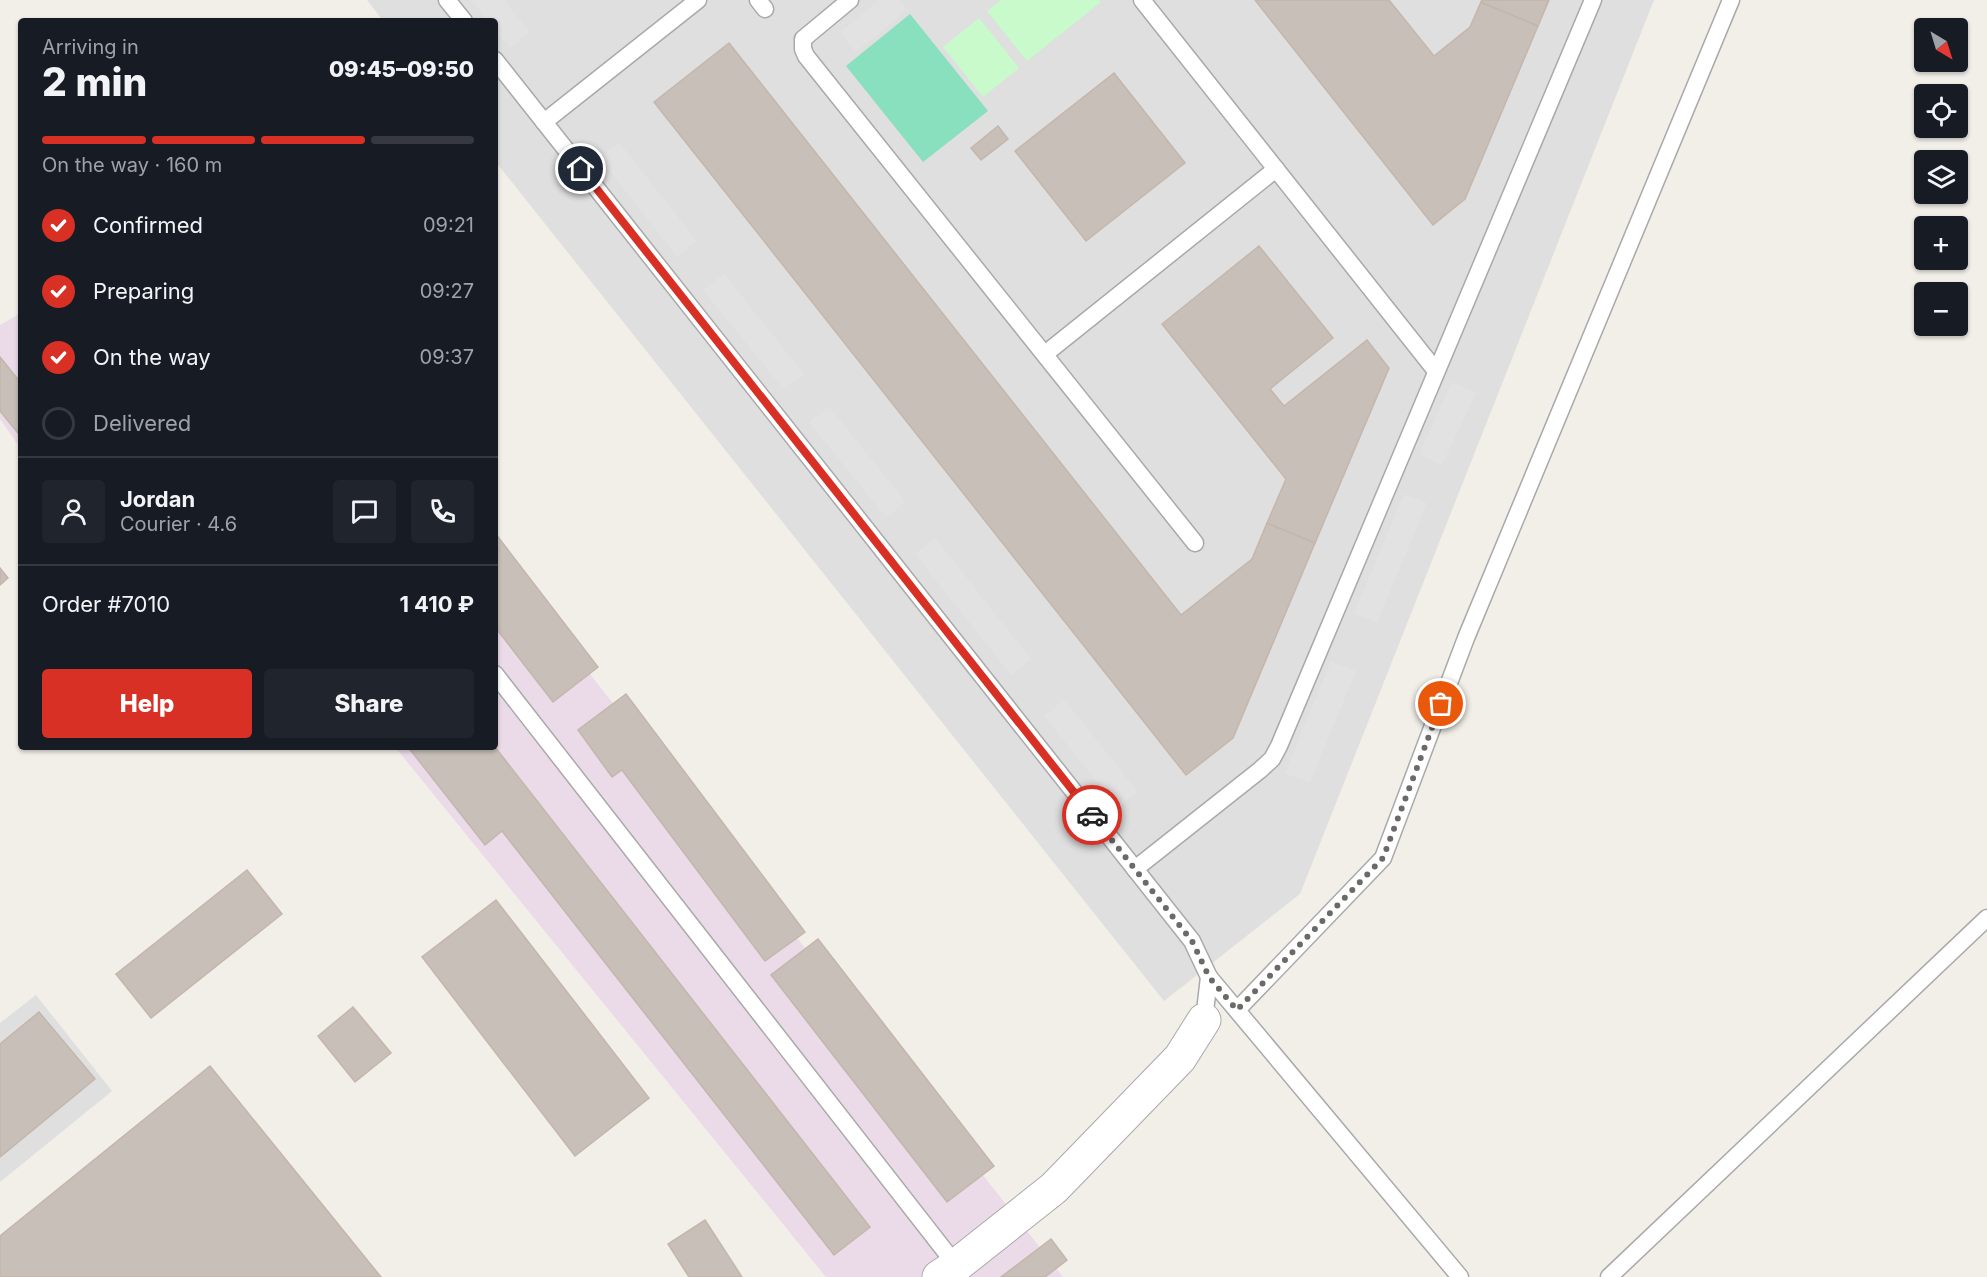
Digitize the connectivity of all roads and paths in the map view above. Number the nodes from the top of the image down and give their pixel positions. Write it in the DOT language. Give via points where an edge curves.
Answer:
graph roads {
  1 [pos="447,0"];
  2 [pos="698,0"];
  3 [pos="850,0"];
  4 [pos="1142,0"];
  5 [pos="1593,0"];
  6 [pos="1731,0"];
  7 [pos="462,18"];
  8 [pos="498,64"];
  9 [pos="544,122"];
  10 [pos="1276,169"];
  11 [pos="1045,354"];
  12 [pos="1436,371"];
  13 [pos="1195,543"];
  14 [pos="498,678"];
  15 [pos="1135,869"];
  16 [pos="1987,918"];
  17 [pos="1209,977"];
  18 [pos="1237,1010"];
  19 [pos="1204,1020"];
  20 [pos="953,1273"];
  21 [pos="1460,1277"];
  22 [pos="1609,1277"];
  1 -- 7 [label="lane"];
  2 -- 9 [label="lane"];
  3 -- 11 [label="lane" via="803,39 806,57"];
  4 -- 10 [label="lane"];
  5 -- 12 [label="lane"];
  6 -- 18 [label="lane" via="1466,638 1383,858"];
  8 -- 9 [label="lane"];
  9 -- 15 [label="lane"];
  10 -- 11 [label="lane"];
  10 -- 12 [label="lane"];
  11 -- 13 [label="lane"];
  12 -- 15 [label="lane" via="1272,759"];
  14 -- 20 [label="lane"];
  15 -- 17 [label="lane" via="1192,941"];
  16 -- 22 [label="lane"];
  17 -- 18 [label="lane"];
  17 -- 19 [label="lane"];
  18 -- 21 [label="lane"];
  19 -- 20 [label="street" via="1180,1058 1053,1188"];
}
